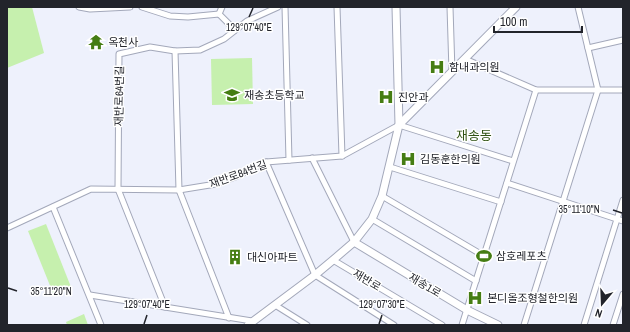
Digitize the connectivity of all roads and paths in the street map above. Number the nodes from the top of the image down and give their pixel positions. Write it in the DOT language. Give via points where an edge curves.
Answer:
graph roads {
  1 [pos="79,7"];
  2 [pos="130,7"];
  3 [pos="142,7"];
  4 [pos="222,7"];
  5 [pos="278,7"];
  6 [pos="285,7"];
  7 [pos="337,7"];
  8 [pos="396,7"];
  9 [pos="450,7"];
  10 [pos="516,7"];
  11 [pos="578,7"];
  12 [pos="220,14"];
  13 [pos="235,30"];
  14 [pos="623,40"];
  15 [pos="588,48"];
  16 [pos="175,51"];
  17 [pos="464,59"];
  18 [pos="452,72"];
  19 [pos="536,90"];
  20 [pos="598,90"];
  21 [pos="623,90"];
  22 [pos="399,125"];
  23 [pos="342,156"];
  24 [pos="312,158"];
  25 [pos="289,160"];
  26 [pos="513,161"];
  27 [pos="266,162"];
  28 [pos="390,167"];
  29 [pos="507,183"];
  30 [pos="118,189"];
  31 [pos="179,190"];
  32 [pos="382,196"];
  33 [pos="623,200"];
  34 [pos="564,201"];
  35 [pos="501,202"];
  36 [pos="54,207"];
  37 [pos="372,219"];
  38 [pos="620,220"];
  39 [pos="7,228"];
  40 [pos="354,242"];
  41 [pos="484,256"];
  42 [pos="333,260"];
  43 [pos="315,276"];
  44 [pos="476,281"];
  45 [pos="623,294"];
  46 [pos="90,295"];
  47 [pos="275,305"];
  48 [pos="165,307"];
  49 [pos="468,310"];
  50 [pos="229,318"];
  51 [pos="250,323"];
  52 [pos="101,325"];
  53 [pos="307,325"];
  54 [pos="394,325"];
  55 [pos="442,325"];
  56 [pos="462,325"];
  57 [pos="498,325"];
  58 [pos="524,325"];
  59 [pos="584,325"];
  60 [pos="613,325"];
  1 -- 2 [label="street"];
  3 -- 12 [label="street" via="170,16"];
  4 -- 12 [label="street"];
  5 -- 13 [label="street, 재반로64번길" via="247,21"];
  6 -- 25 [label="street"];
  7 -- 23 [label="street"];
  8 -- 22 [label="main road"];
  9 -- 18 [label="street"];
  10 -- 17 [label="main road"];
  11 -- 15 [label="street"];
  12 -- 13 [label="street"];
  13 -- 16 [label="street, 재반로64번길" via="224,40 200,50"];
  14 -- 15 [label="street"];
  15 -- 20 [label="street"];
  16 -- 30 [label="street, 재반로64번길" via="150,47 119,54"];
  16 -- 31 [label="street"];
  17 -- 18 [label="main road"];
  17 -- 19 [label="street"];
  18 -- 22 [label="main road"];
  19 -- 20 [label="street"];
  19 -- 26 [label="street"];
  20 -- 21 [label="street"];
  20 -- 34 [label="street"];
  22 -- 23 [label="street, 재반로84번길"];
  22 -- 26 [label="street"];
  22 -- 28 [label="main road"];
  23 -- 24 [label="street, 재반로84번길"];
  24 -- 25 [label="street, 재반로84번길"];
  24 -- 40 [label="street"];
  25 -- 27 [label="street, 재반로84번길"];
  26 -- 29 [label="street"];
  27 -- 31 [label="street, 재반로84번길" via="216,184"];
  27 -- 43 [label="street"];
  28 -- 32 [label="main road"];
  28 -- 35 [label="street"];
  29 -- 34 [label="street"];
  29 -- 35 [label="street"];
  30 -- 31 [label="street, 재반로84번길"];
  30 -- 36 [label="street, 재반로84번길" via="91,188"];
  30 -- 48 [label="street"];
  31 -- 50 [label="street"];
  32 -- 37 [label="main road"];
  32 -- 41 [label="street"];
  33 -- 38 [label="street"];
  34 -- 38 [label="street"];
  34 -- 58 [label="street"];
  35 -- 41 [label="street"];
  36 -- 39 [label="street, 재반로84번길"];
  36 -- 46 [label="street"];
  37 -- 40 [label="main road"];
  37 -- 44 [label="street"];
  38 -- 59 [label="street"];
  40 -- 42 [label="main road"];
  40 -- 49 [label="main road, 재송1로"];
  41 -- 44 [label="street"];
  42 -- 43 [label="main road"];
  42 -- 55 [label="street, 재반로"];
  43 -- 47 [label="main road"];
  43 -- 54 [label="street"];
  44 -- 49 [label="street"];
  45 -- 60 [label="street"];
  46 -- 48 [label="street"];
  46 -- 52 [label="street"];
  47 -- 51 [label="main road"];
  47 -- 53 [label="street"];
  48 -- 50 [label="street"];
  49 -- 56 [label="street"];
  49 -- 57 [label="main road, 재송1로"];
  50 -- 51 [label="street"];
}
